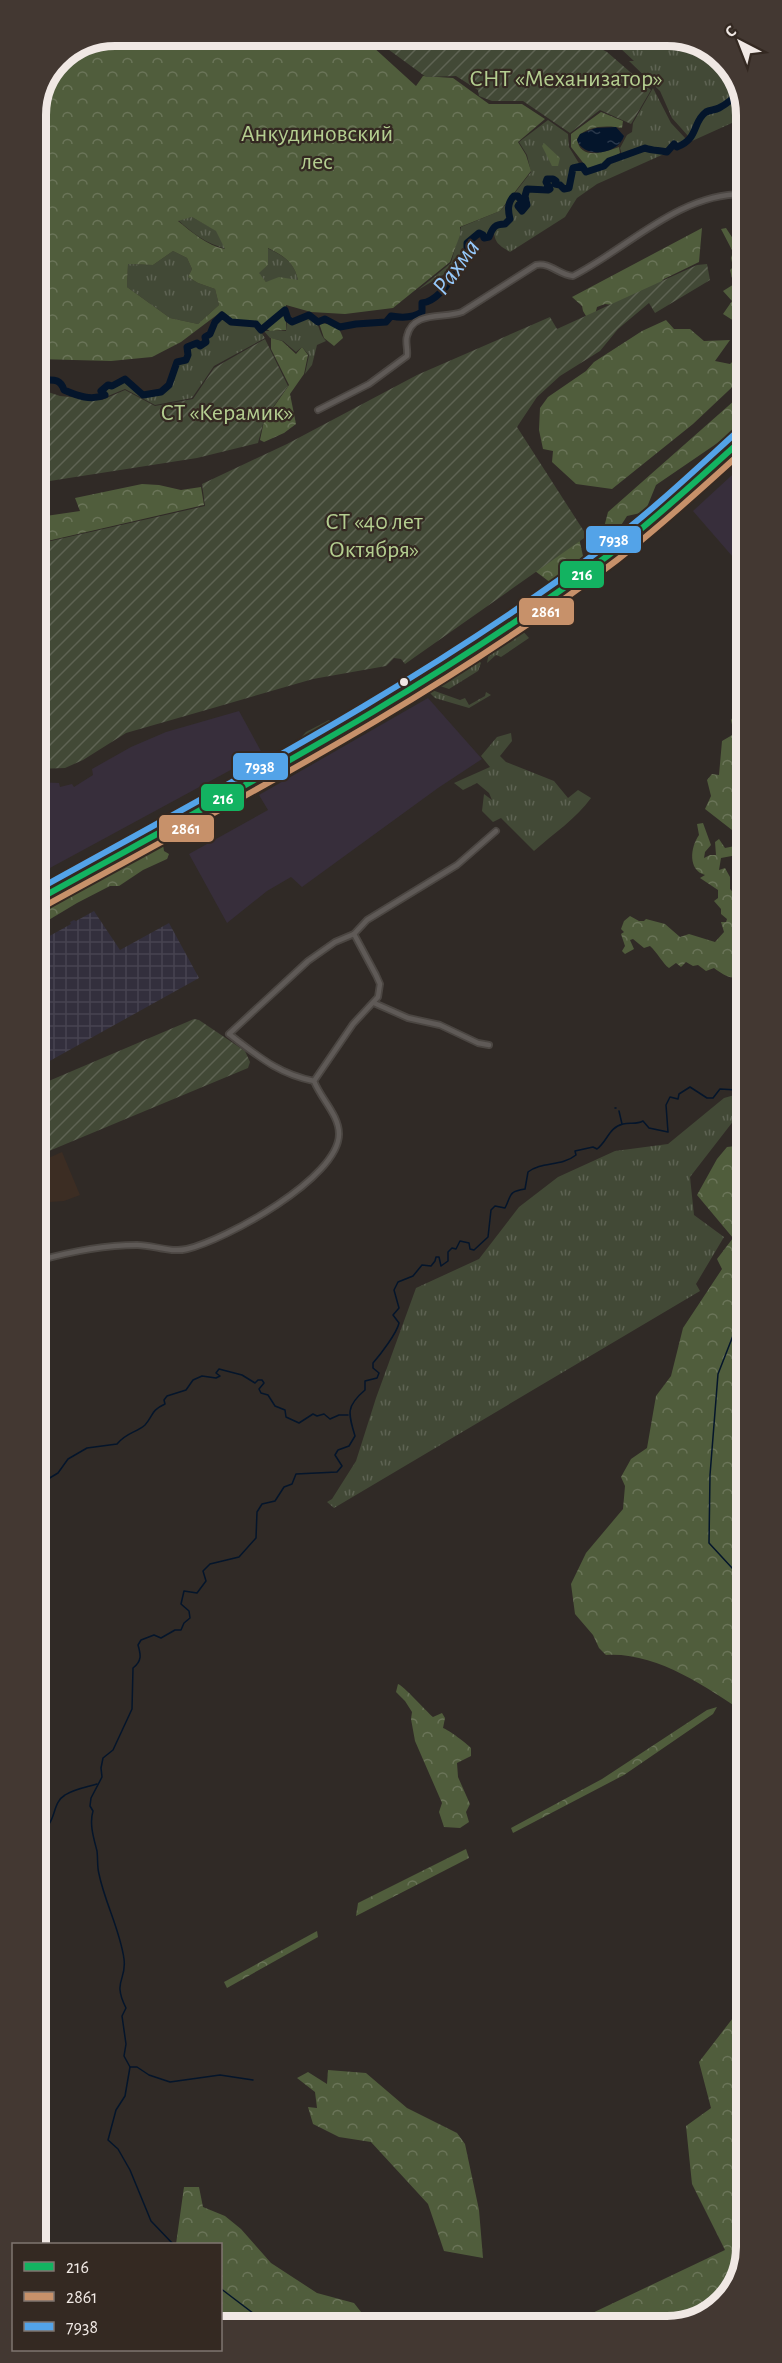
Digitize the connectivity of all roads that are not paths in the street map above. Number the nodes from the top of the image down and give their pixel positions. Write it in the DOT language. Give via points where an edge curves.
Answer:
graph roads {
  1 [pos="735,194"];
  2 [pos="318,410"];
  3 [pos="736,445"];
  4 [pos="736,456"];
  5 [pos="391,704"];
  6 [pos="351,727"];
  7 [pos="496,831"];
  8 [pos="46,895"];
  9 [pos="46,900"];
  10 [pos="354,934"];
  11 [pos="374,1003"];
  12 [pos="489,1045"];
  13 [pos="314,1081"];
  14 [pos="46,1260"];
  1 -- 2 [label="street" via="716,196 666,217 573,276 546,264 536,265 462,312 424,317 406,336 407,356 369,384"];
  3 -- 5 [label="main road" via="612,552"];
  4 -- 5 [label="main road" via="626,552 485,649"];
  5 -- 6 [label="main road"];
  6 -- 8 [label="main road"];
  6 -- 9 [label="main road"];
  7 -- 10 [label="street" via="457,865 374,916"];
  10 -- 11 [label="street" via="380,984"];
  10 -- 13 [label="street" via="308,961 229,1034 282,1072"];
  11 -- 12 [label="street"];
  11 -- 13 [label="street" via="348,1030"];
  13 -- 14 [label="street" via="337,1122 339,1139 311,1178 271,1211 197,1246 179,1250 119,1246"];
}
